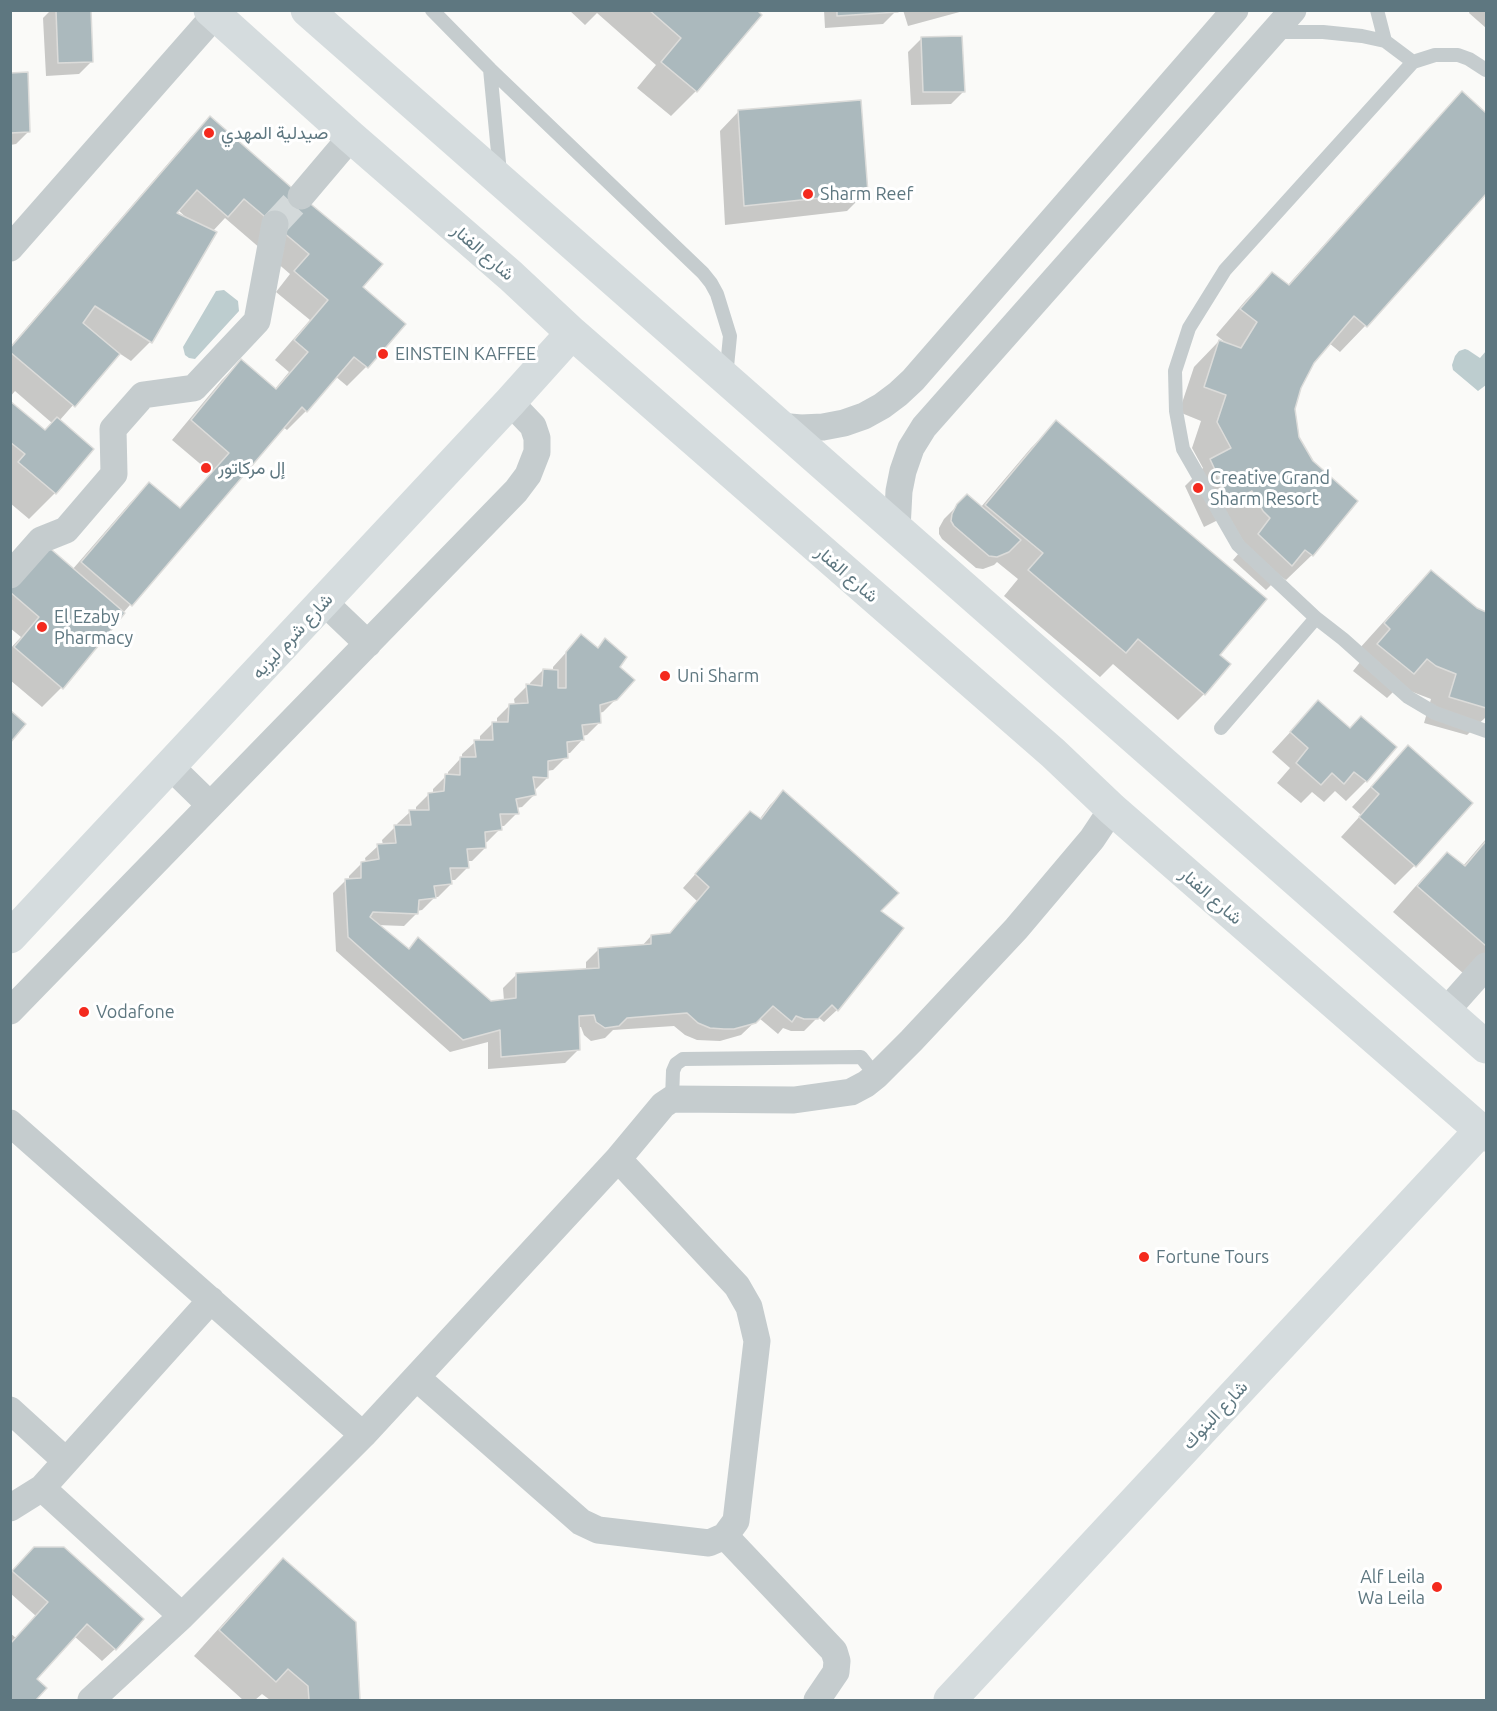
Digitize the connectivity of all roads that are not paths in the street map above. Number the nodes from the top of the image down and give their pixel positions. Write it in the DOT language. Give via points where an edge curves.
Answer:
graph roads {
  1 [pos="307,10"];
  2 [pos="432,10"];
  3 [pos="1235,10"];
  4 [pos="1293,10"];
  5 [pos="1377,10"];
  6 [pos="212,13"];
  7 [pos="1274,32"];
  8 [pos="1384,41"];
  9 [pos="1413,62"];
  10 [pos="490,69"];
  11 [pos="1486,70"];
  12 [pos="351,137"];
  13 [pos="501,181"];
  14 [pos="301,196"];
  15 [pos="275,224"];
  16 [pos="10,248"];
  17 [pos="572,333"];
  18 [pos="726,379"];
  19 [pos="510,402"];
  20 [pos="779,426"];
  21 [pos="897,529"];
  22 [pos="10,575"];
  23 [pos="324,602"];
  24 [pos="1316,618"];
  25 [pos="368,644"];
  26 [pos="1221,729"];
  27 [pos="1486,730"];
  28 [pos="170,766"];
  29 [pos="210,805"];
  30 [pos="1112,809"];
  31 [pos="10,937"];
  32 [pos="1486,966"];
  33 [pos="10,1011"];
  34 [pos="1446,1011"];
  35 [pos="1486,1047"];
  36 [pos="876,1076"];
  37 [pos="672,1099"];
  38 [pos="10,1123"];
  39 [pos="1484,1132"];
  40 [pos="618,1159"];
  41 [pos="211,1300"];
  42 [pos="417,1378"];
  43 [pos="10,1410"];
  44 [pos="363,1435"];
  45 [pos="66,1461"];
  46 [pos="42,1488"];
  47 [pos="10,1508"];
  48 [pos="725,1536"];
  49 [pos="182,1616"];
  50 [pos="91,1701"];
  51 [pos="817,1701"];
  52 [pos="950,1701"];
  1 -- 13 [label="main road"];
  2 -- 10 [label="lane"];
  3 -- 20 [label="street" via="898,394 864,416 844,423 823,427"];
  4 -- 7 [label="street"];
  5 -- 8 [label="lane"];
  6 -- 12 [label="main road, شارع الفنار"];
  6 -- 16 [label="street"];
  7 -- 8 [label="lane" via="1323,32"];
  7 -- 21 [label="street" via="924,427 903,471"];
  8 -- 9 [label="lane"];
  9 -- 11 [label="lane" via="1435,55 1458,55"];
  9 -- 24 [label="lane" via="1225,270 1189,328 1175,371 1176,411 1183,449 1239,545"];
  10 -- 13 [label="lane"];
  10 -- 18 [label="lane" via="711,283 730,336"];
  12 -- 14 [label="street"];
  12 -- 17 [label="main road, شارع الفنار"];
  13 -- 18 [label="main road"];
  15 -- 22 [label="street" via="257,321 194,388 143,395 113,429 114,474 66,531 41,540"];
  17 -- 19 [label="main road, شارع شرم ليزيه"];
  17 -- 30 [label="main road, شارع الفنار"];
  18 -- 20 [label="main road"];
  19 -- 23 [label="main road, شارع شرم ليزيه"];
  19 -- 25 [label="street" via="533,426 537,438 537,452 528,475"];
  20 -- 21 [label="main road"];
  21 -- 34 [label="main road"];
  23 -- 25 [label="street"];
  23 -- 28 [label="main road, شارع شرم ليزيه"];
  24 -- 26 [label="lane"];
  24 -- 27 [label="lane" via="1408,697 1435,713"];
  25 -- 29 [label="street"];
  28 -- 29 [label="street"];
  28 -- 31 [label="main road, شارع شرم ليزيه"];
  29 -- 33 [label="street"];
  30 -- 36 [label="street" via="1092,839 1016,929"];
  30 -- 39 [label="main road, شارع الفنار"];
  32 -- 34 [label="street"];
  34 -- 35 [label="main road"];
  36 -- 37 [label="street" via="851,1092 794,1100"];
  36 -- 37 [label="lane" via="861,1057 683,1059 673,1071"];
  37 -- 40 [label="street"];
  38 -- 41 [label="street"];
  39 -- 52 [label="main road, شارع البنوك"];
  40 -- 42 [label="street"];
  40 -- 48 [label="street" via="737,1286 748,1307 757,1341 736,1521"];
  41 -- 44 [label="street"];
  41 -- 45 [label="street"];
  42 -- 44 [label="street"];
  42 -- 48 [label="street" via="581,1522 598,1530 709,1543"];
  43 -- 45 [label="street"];
  44 -- 49 [label="street"];
  45 -- 46 [label="street"];
  46 -- 47 [label="street"];
  46 -- 49 [label="street"];
  48 -- 51 [label="street" via="834,1650 836,1672"];
  49 -- 50 [label="street"];
}
